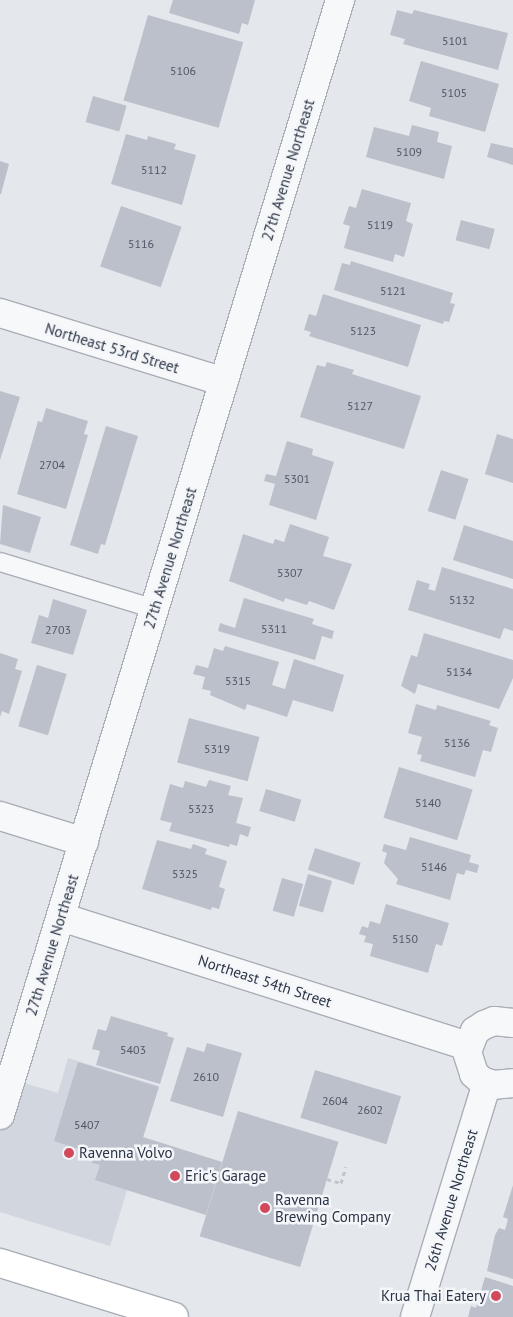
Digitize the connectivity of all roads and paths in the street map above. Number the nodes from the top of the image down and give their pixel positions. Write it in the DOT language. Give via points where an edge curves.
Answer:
graph roads {
  1 [pos="340,0"];
  2 [pos="0,313"];
  3 [pos="224,382"];
  4 [pos="0,562"];
  5 [pos="155,610"];
  6 [pos="0,816"];
  7 [pos="84,842"];
  8 [pos="61,917"];
  9 [pos="512,1018"];
  10 [pos="468,1046"];
  11 [pos="500,1083"];
  12 [pos="0,1115"];
  13 [pos="346,1168"];
  14 [pos="327,1179"];
  15 [pos="0,1264"];
  16 [pos="174,1317"];
  17 [pos="415,1317"];
  1 -- 3 [label="street, 27th Avenue Northeast"];
  2 -- 3 [label="street, Northeast 53rd Street"];
  3 -- 5 [label="street, 27th Avenue Northeast"];
  4 -- 5 [label="lane"];
  5 -- 7 [label="street, 27th Avenue Northeast"];
  6 -- 7 [label="street"];
  7 -- 8 [label="street, 27th Avenue Northeast"];
  8 -- 10 [label="street, Northeast 54th Street"];
  8 -- 12 [label="street, 27th Avenue Northeast"];
  9 -- 10 [label="street" via="484,1025 475,1031"];
  10 -- 11 [label="street" via="469,1063 474,1074"];
  11 -- 17 [label="street, 26th Avenue Northeast"];
  13 -- 14 [label="path" via="341,1184"];
  15 -- 16 [label="main road"];
}
